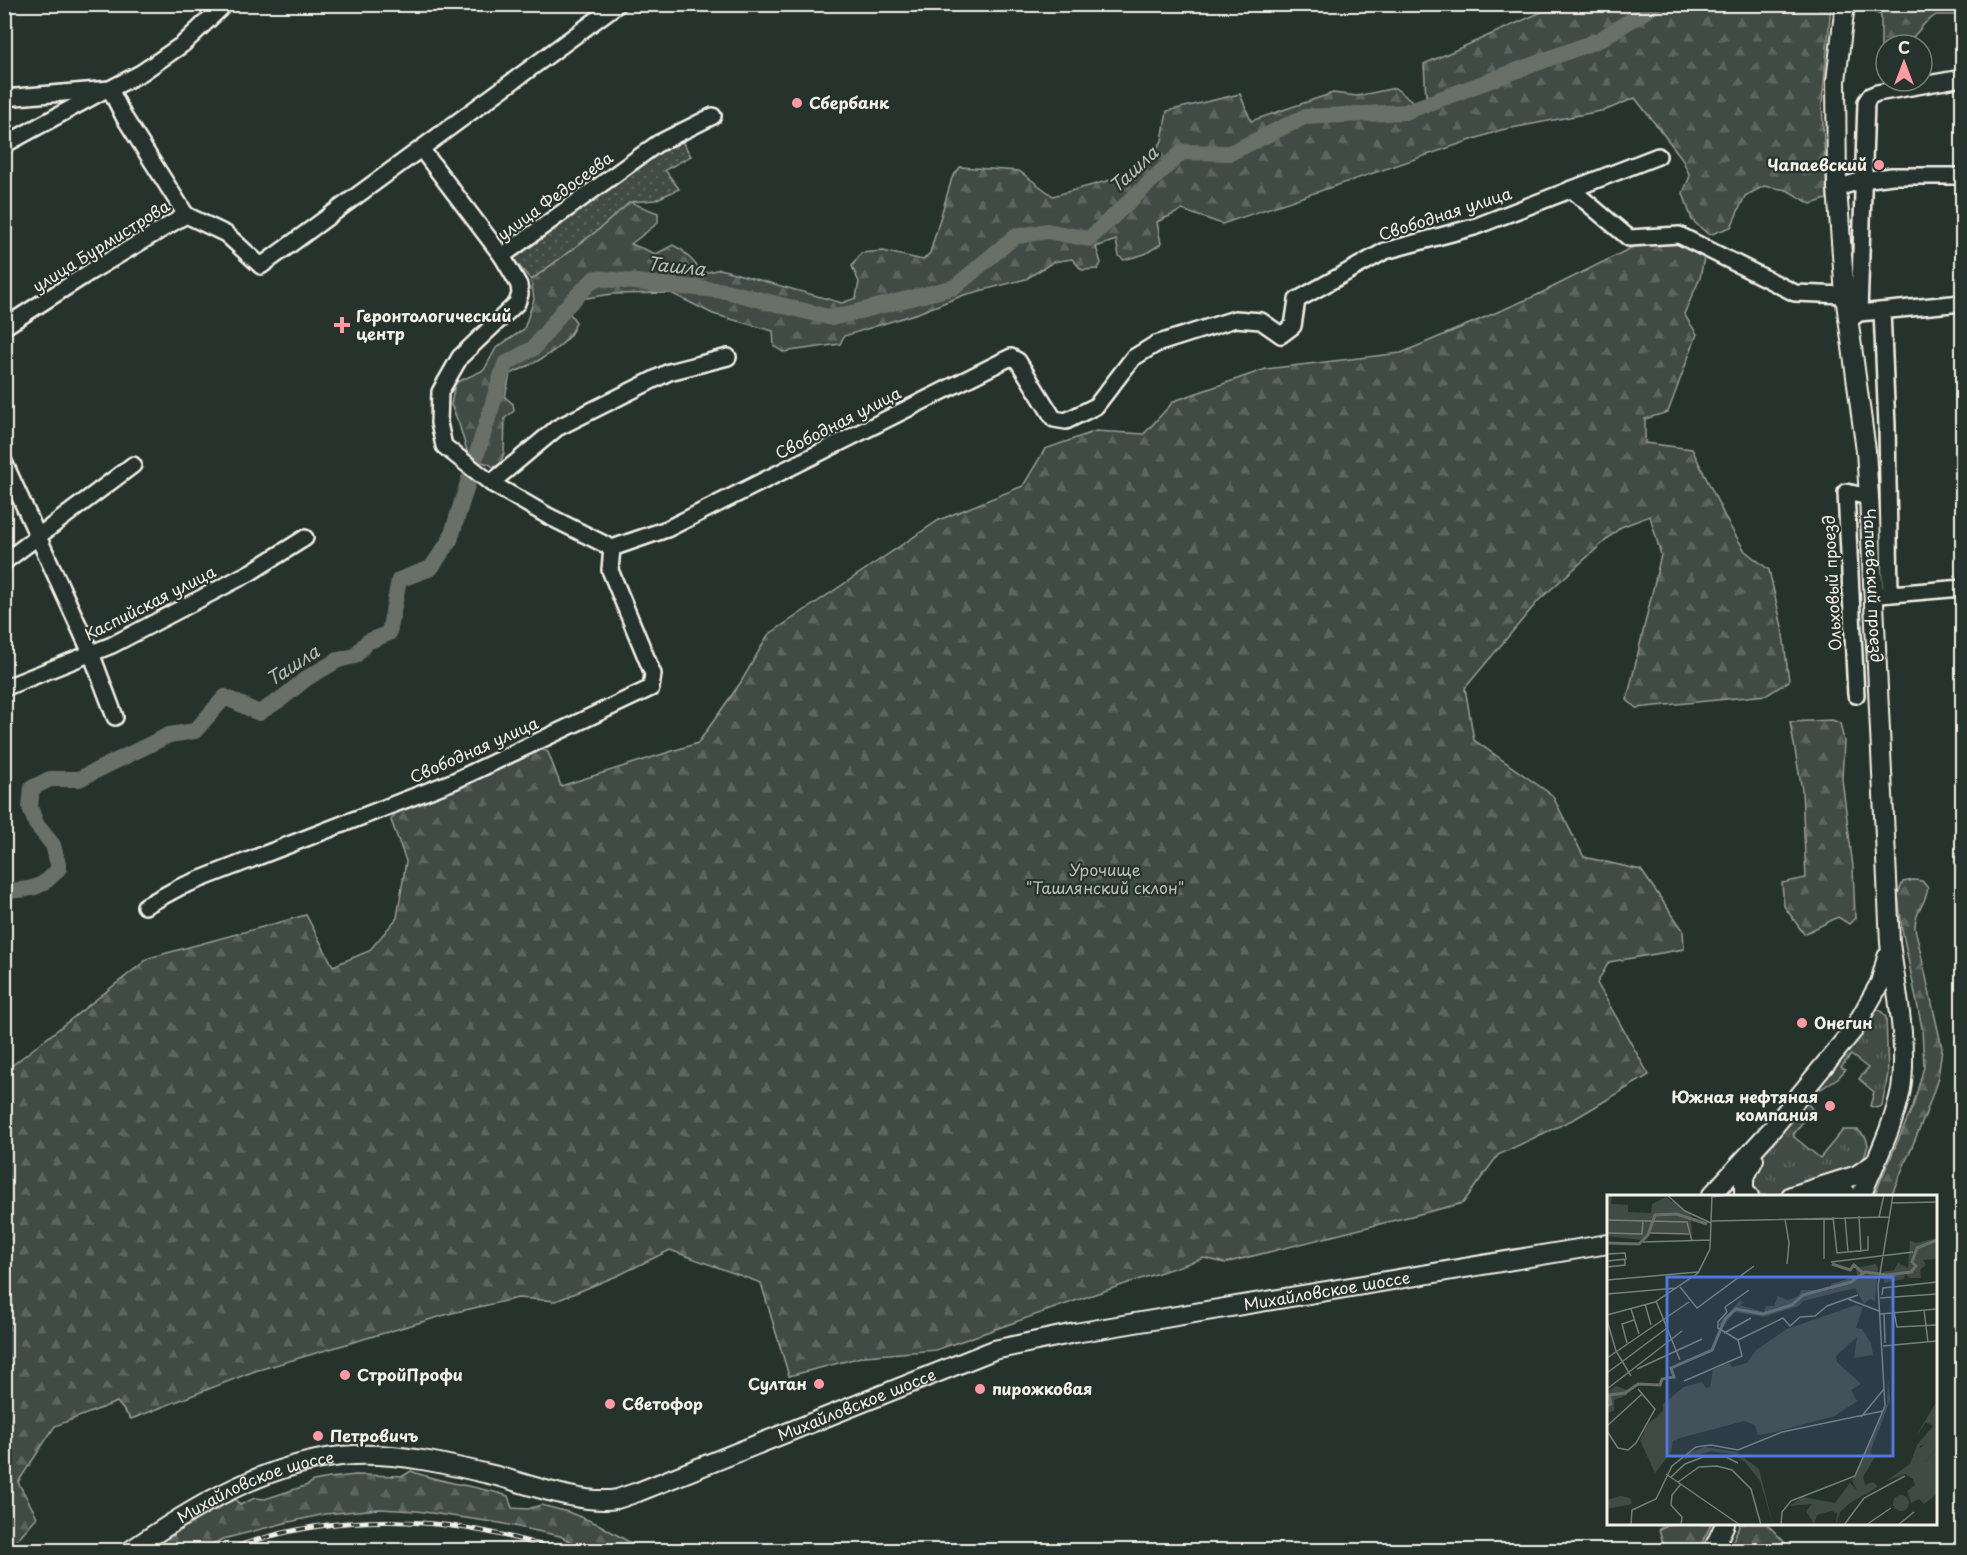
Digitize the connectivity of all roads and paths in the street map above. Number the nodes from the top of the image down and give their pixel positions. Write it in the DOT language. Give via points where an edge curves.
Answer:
graph roads {
  1 [pos="225,4"];
  2 [pos="618,4"];
  3 [pos="1845,4"];
  4 [pos="1962,78"];
  5 [pos="108,89"];
  6 [pos="4,98"];
  7 [pos="713,116"];
  8 [pos="4,145"];
  9 [pos="422,150"];
  10 [pos="1658,156"];
  11 [pos="1962,176"];
  12 [pos="1863,180"];
  13 [pos="1837,188"];
  14 [pos="1571,189"];
  15 [pos="186,215"];
  16 [pos="502,256"];
  17 [pos="1845,295"];
  18 [pos="1962,303"];
  19 [pos="1882,311"];
  20 [pos="1854,317"];
  21 [pos="4,327"];
  22 [pos="728,357"];
  23 [pos="4,462"];
  24 [pos="133,465"];
  25 [pos="491,483"];
  26 [pos="1869,497"];
  27 [pos="39,535"];
  28 [pos="305,538"];
  29 [pos="612,548"];
  30 [pos="4,562"];
  31 [pos="1962,588"];
  32 [pos="1882,595"];
  33 [pos="91,653"];
  34 [pos="4,688"];
  35 [pos="1856,695"];
  36 [pos="115,717"];
  37 [pos="145,906"];
  38 [pos="1890,943"];
  39 [pos="1773,1129"];
  40 [pos="1875,1163"];
  41 [pos="1818,1188"];
  42 [pos="1713,1195"];
  43 [pos="1747,1195"];
  44 [pos="1797,1195"];
  45 [pos="1846,1195"];
  46 [pos="1862,1195"];
  47 [pos="1607,1244"];
  48 [pos="1725,1525"];
  49 [pos="131,1551"];
  50 [pos="1713,1551"];
  1 -- 5 [label="street" via="183,44 141,73"];
  2 -- 9 [label="street"];
  3 -- 13 [label="main road, Чапаевский проезд" via="1836,81"];
  4 -- 12 [label="street" via="1870,96 1864,107"];
  5 -- 6 [label="street"];
  5 -- 8 [label="street"];
  5 -- 15 [label="street"];
  7 -- 16 [label="street, улица Федосеева" via="657,144"];
  9 -- 15 [label="street" via="261,266 226,234"];
  9 -- 16 [label="street, улица Федосеева"];
  10 -- 14 [label="street, Свободная улица"];
  11 -- 12 [label="street"];
  12 -- 13 [label="street"];
  12 -- 20 [label="street"];
  13 -- 17 [label="main road, Чапаевский проезд"];
  14 -- 17 [label="street" via="1629,238 1679,235 1795,293"];
  14 -- 29 [label="street, Свободная улица" via="1474,227 1385,251 1297,300 1293,326 1281,335 1261,321 1235,319 1156,345 1133,358 1096,406 1066,421 1054,419 1018,361 1011,357 667,529"];
  15 -- 21 [label="street, улица Бурмистрова"];
  16 -- 25 [label="street" via="519,285 517,303 460,357 440,392 439,423 444,446"];
  17 -- 20 [label="main road, Чапаевский проезд"];
  18 -- 19 [label="street"];
  19 -- 20 [label="street"];
  19 -- 32 [label="street"];
  20 -- 26 [label="main road, Чапаевский проезд"];
  22 -- 25 [label="street" via="669,372 557,428"];
  23 -- 27 [label="street"];
  24 -- 27 [label="street"];
  25 -- 29 [label="street"];
  26 -- 32 [label="main road, Чапаевский проезд"];
  26 -- 35 [label="street, Ольховый проезд" via="1846,492"];
  27 -- 30 [label="street"];
  27 -- 33 [label="street"];
  28 -- 33 [label="street, Каспийская улица" via="251,572"];
  29 -- 37 [label="street, Свободная улица" via="610,570 653,674 651,688 454,781 180,887"];
  31 -- 32 [label="street"];
  32 -- 38 [label="main road, Чапаевский проезд"];
  33 -- 34 [label="street, Каспийская улица"];
  33 -- 36 [label="street"];
  38 -- 39 [label="main road" via="1880,983 1854,1029"];
  38 -- 40 [label="main road, Чапаевский проезд" via="1902,1079 1893,1119"];
  39 -- 42 [label="main road"];
  39 -- 43 [label="main road" via="1744,1179"];
  40 -- 41 [label="main road" via="1857,1175"];
  40 -- 46 [label="main road, Чапаевский проезд"];
  41 -- 44 [label="main road"];
  41 -- 45 [label="main road"];
  47 -- 49 [label="main road, Михайловское шоссе" via="1087,1330 994,1350 616,1499 573,1496 439,1462 356,1455 305,1462 205,1502"];
  48 -- 50 [label="main road"];
}
